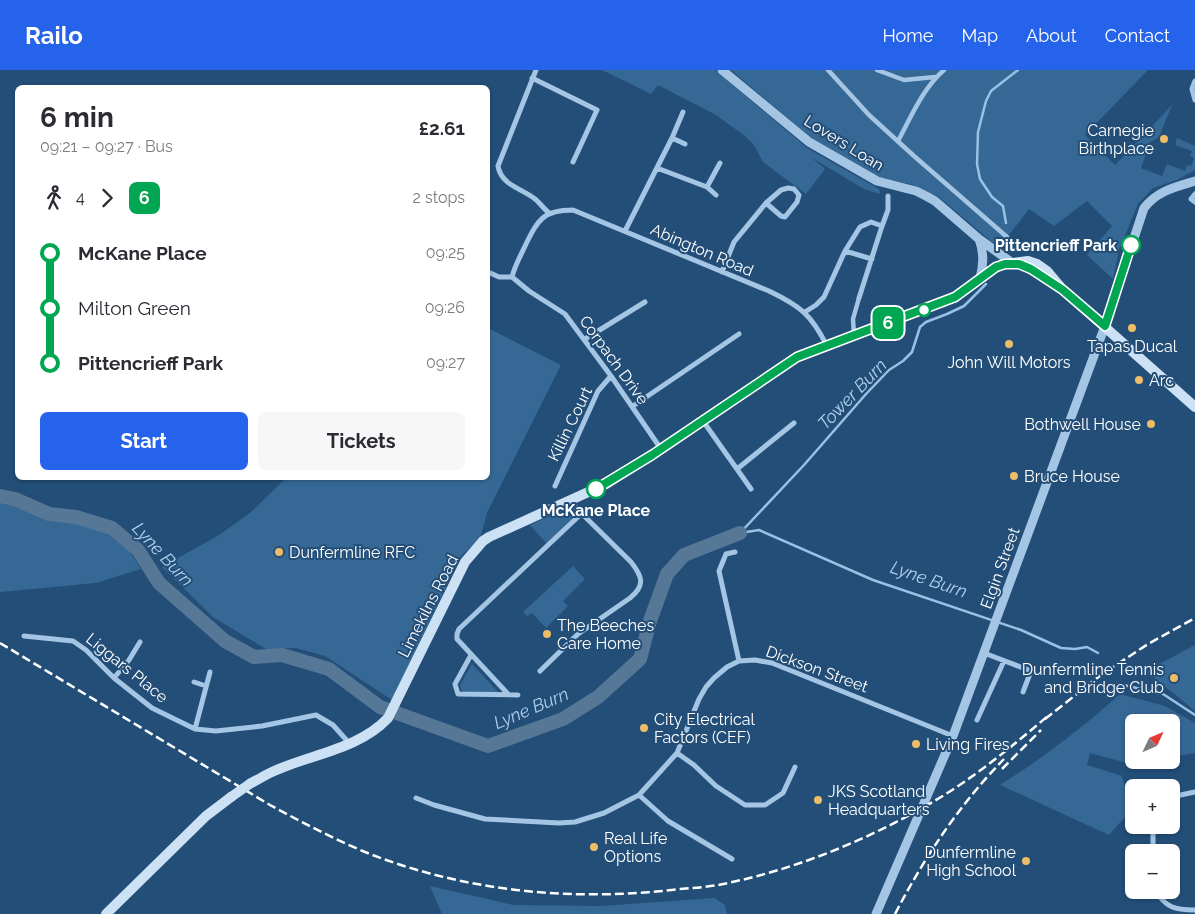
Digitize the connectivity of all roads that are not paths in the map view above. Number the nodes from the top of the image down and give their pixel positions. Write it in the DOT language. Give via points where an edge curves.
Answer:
graph roads {
  1 [pos="536,70"];
  2 [pos="722,70"];
  3 [pos="828,70"];
  4 [pos="877,70"];
  5 [pos="944,70"];
  6 [pos="532,78"];
  7 [pos="935,78"];
  8 [pos="1195,81"];
  9 [pos="1195,100"];
  10 [pos="683,112"];
  11 [pos="672,138"];
  12 [pos="898,142"];
  13 [pos="685,144"];
  14 [pos="573,162"];
  15 [pos="720,163"];
  16 [pos="657,168"];
  17 [pos="1195,181"];
  18 [pos="707,187"];
  19 [pos="1195,194"];
  20 [pos="716,196"];
  21 [pos="888,196"];
  22 [pos="1195,202"];
  23 [pos="766,203"];
  24 [pos="549,213"];
  25 [pos="882,226"];
  26 [pos="625,231"];
  27 [pos="1007,237"];
  28 [pos="979,239"];
  29 [pos="845,251"];
  30 [pos="872,259"];
  31 [pos="1008,263"];
  32 [pos="722,272"];
  33 [pos="490,273"];
  34 [pos="512,277"];
  35 [pos="980,278"];
  36 [pos="858,298"];
  37 [pos="645,302"];
  38 [pos="805,312"];
  39 [pos="1105,326"];
  40 [pos="739,334"];
  41 [pos="854,336"];
  42 [pos="585,339"];
  43 [pos="827,346"];
  44 [pos="611,376"];
  45 [pos="633,406"];
  46 [pos="1195,407"];
  47 [pos="703,421"];
  48 [pos="794,423"];
  49 [pos="661,449"];
  50 [pos="737,469"];
  51 [pos="555,486"];
  52 [pos="751,489"];
  53 [pos="570,502"];
  54 [pos="581,514"];
  55 [pos="734,552"];
  56 [pos="24,636"];
  57 [pos="140,642"];
  58 [pos="984,653"];
  59 [pos="471,655"];
  60 [pos="739,661"];
  61 [pos="1004,661"];
  62 [pos="540,671"];
  63 [pos="210,672"];
  64 [pos="114,678"];
  65 [pos="194,682"];
  66 [pos="206,686"];
  67 [pos="1023,692"];
  68 [pos="508,694"];
  69 [pos="518,695"];
  70 [pos="977,720"];
  71 [pos="195,729"];
  72 [pos="954,736"];
  73 [pos="350,744"];
  74 [pos="677,753"];
  75 [pos="795,767"];
  76 [pos="1195,792"];
  77 [pos="639,794"];
  78 [pos="1180,795"];
  79 [pos="416,798"];
  80 [pos="732,859"];
  81 [pos="1163,899"];
  82 [pos="1195,910"];
  83 [pos="106,914"];
  84 [pos="876,914"];
  1 -- 6 [label="street"];
  2 -- 28 [label="street, Lovers Loan" via="809,142 882,183 931,198"];
  3 -- 12 [label="street"];
  4 -- 7 [label="street" via="904,80"];
  5 -- 7 [label="street"];
  6 -- 14 [label="street" via="597,110"];
  6 -- 24 [label="street" via="498,166 502,178 535,199"];
  7 -- 12 [label="street"];
  8 -- 9 [label="street" via="1192,89"];
  10 -- 11 [label="street"];
  11 -- 13 [label="street"];
  11 -- 16 [label="street"];
  12 -- 27 [label="street"];
  15 -- 18 [label="street"];
  16 -- 18 [label="street"];
  16 -- 26 [label="street"];
  17 -- 39 [label="street, Elgin Street" via="1163,191 1144,208"];
  18 -- 20 [label="street"];
  19 -- 22 [label="street" via="1191,198"];
  21 -- 25 [label="street" via="888,210"];
  23 -- 23 [label="street" via="788,188 794,189 798,195 797,202 785,217"];
  23 -- 32 [label="street" via="734,242"];
  24 -- 26 [label="street, Abington Road" via="573,210"];
  24 -- 34 [label="street" via="538,221"];
  25 -- 29 [label="street" via="871,222 860,227"];
  25 -- 30 [label="street"];
  26 -- 32 [label="street, Abington Road"];
  28 -- 31 [label="street, Lovers Loan"];
  28 -- 35 [label="street" via="984,258"];
  29 -- 30 [label="street"];
  29 -- 38 [label="street" via="824,297"];
  30 -- 36 [label="street"];
  31 -- 35 [label="main road, Limekilns Road"];
  31 -- 39 [label="main road" via="1037,264"];
  32 -- 38 [label="street, Abington Road" via="790,301"];
  33 -- 34 [label="street, Corpach Drive"];
  34 -- 42 [label="street, Corpach Drive" via="565,314"];
  35 -- 41 [label="main road, Limekilns Road" via="955,297"];
  36 -- 41 [label="street" via="853,319"];
  37 -- 42 [label="street"];
  38 -- 43 [label="street, Abington Road"];
  39 -- 46 [label="main road"];
  39 -- 58 [label="street, Elgin Street"];
  40 -- 45 [label="street"];
  41 -- 43 [label="main road, Limekilns Road"];
  42 -- 44 [label="street, Corpach Drive"];
  43 -- 47 [label="main road, Limekilns Road" via="797,357"];
  44 -- 45 [label="street, Corpach Drive"];
  44 -- 51 [label="street, Killin Court" via="598,391"];
  45 -- 49 [label="street, Corpach Drive"];
  47 -- 49 [label="main road, Limekilns Road"];
  47 -- 50 [label="street"];
  48 -- 50 [label="street"];
  49 -- 53 [label="main road, Limekilns Road" via="606,484"];
  50 -- 52 [label="street"];
  53 -- 54 [label="street"];
  53 -- 73 [label="main road, Limekilns Road" via="483,540 465,562 388,718 379,728"];
  54 -- 59 [label="street" via="459,628 457,639"];
  54 -- 62 [label="street" via="631,562 638,571 641,585 638,592 578,634"];
  55 -- 60 [label="street" via="726,554 719,571"];
  56 -- 64 [label="street, Liggars Place" via="73,640"];
  57 -- 64 [label="street"];
  58 -- 61 [label="street"];
  58 -- 72 [label="street, Elgin Street"];
  59 -- 68 [label="street"];
  59 -- 68 [label="street" via="455,684 458,694"];
  60 -- 72 [label="street, Dickson Street" via="772,663"];
  60 -- 74 [label="street, Dickson Street" via="727,667 706,687"];
  61 -- 67 [label="street" via="1031,671"];
  61 -- 70 [label="street"];
  63 -- 66 [label="street"];
  64 -- 71 [label="street, Liggars Place" via="152,708"];
  65 -- 66 [label="street"];
  66 -- 71 [label="street"];
  68 -- 69 [label="street"];
  71 -- 73 [label="street, Liggars Place" via="216,731 262,726 316,715 332,724"];
  72 -- 84 [label="street, Elgin Street"];
  73 -- 83 [label="main road, Limekilns Road, bridge" via="272,772 251,783 206,816"];
  74 -- 75 [label="street" via="716,786 745,805 765,805 783,793"];
  74 -- 77 [label="street, Dickson Street"];
  76 -- 78 [label="street"];
  77 -- 79 [label="street, Dickson Street" via="604,813 576,822 559,823 485,819"];
  77 -- 80 [label="street" via="668,821"];
  81 -- 82 [label="street" via="1178,910"];
}
